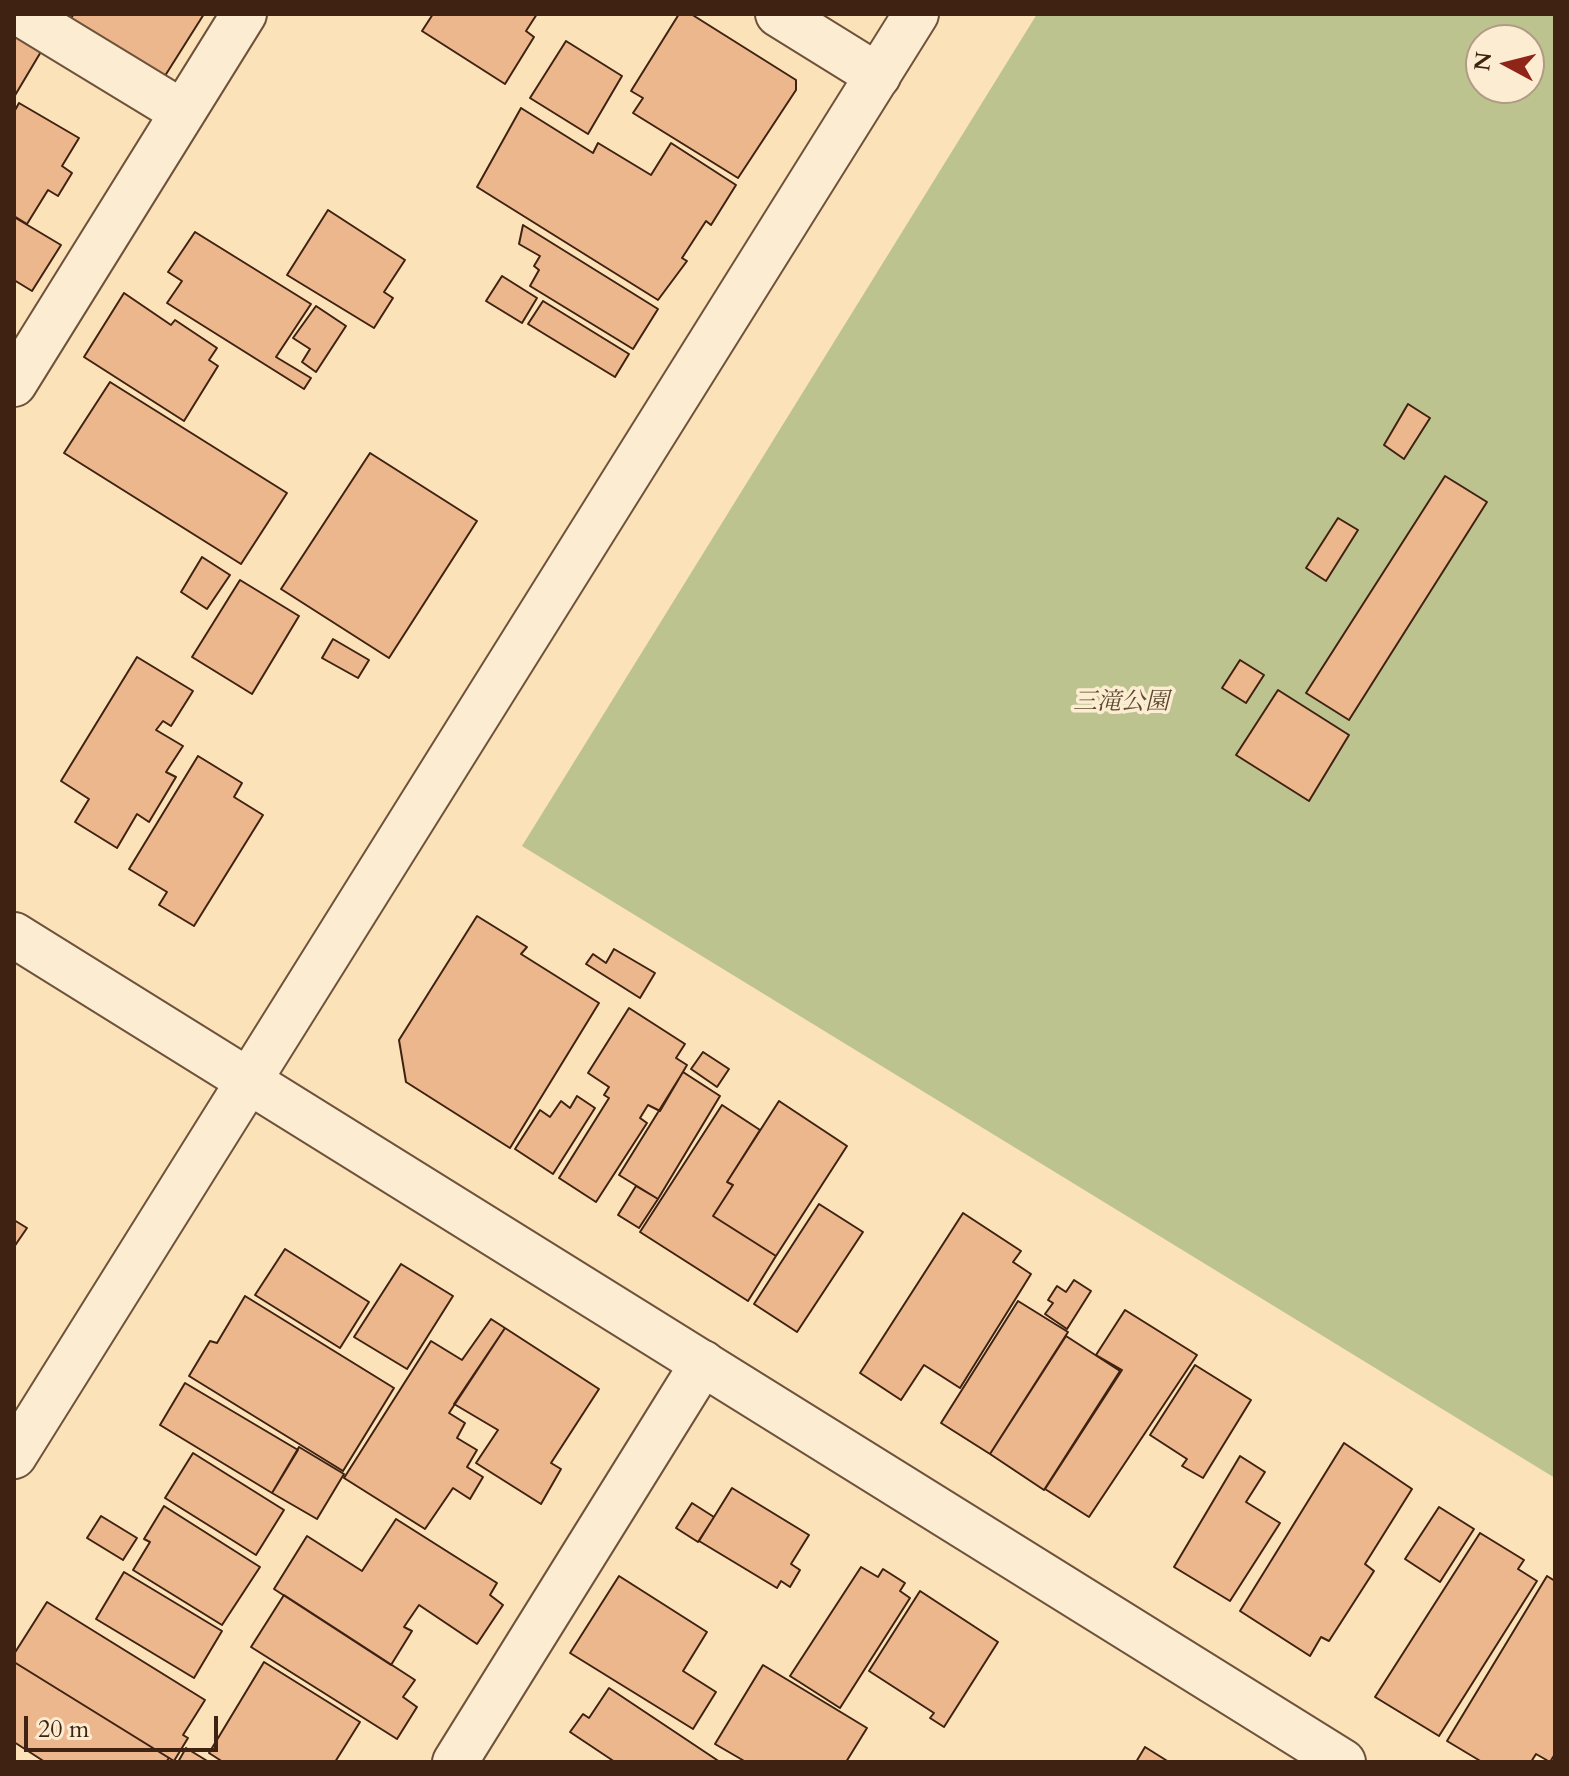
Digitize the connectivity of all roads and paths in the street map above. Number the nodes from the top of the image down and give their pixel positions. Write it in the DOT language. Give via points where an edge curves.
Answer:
graph roads {
  1 [pos="21,14"];
  2 [pos="244,14"];
  3 [pos="916,14"];
  4 [pos="781,15"];
  5 [pos="878,76"];
  6 [pos="182,112"];
  7 [pos="14,384"];
  8 [pos="14,935"];
  9 [pos="250,1081"];
  10 [pos="703,1363"];
  11 [pos="14,1456"];
  12 [pos="455,1762"];
  13 [pos="1343,1762"];
  1 -- 6 [label="street"];
  2 -- 6 [label="street"];
  3 -- 5 [label="street"];
  4 -- 5 [label="street"];
  5 -- 9 [label="street"];
  6 -- 7 [label="street"];
  8 -- 9 [label="street"];
  9 -- 10 [label="street"];
  9 -- 11 [label="street"];
  10 -- 12 [label="street"];
  10 -- 13 [label="street"];
}
